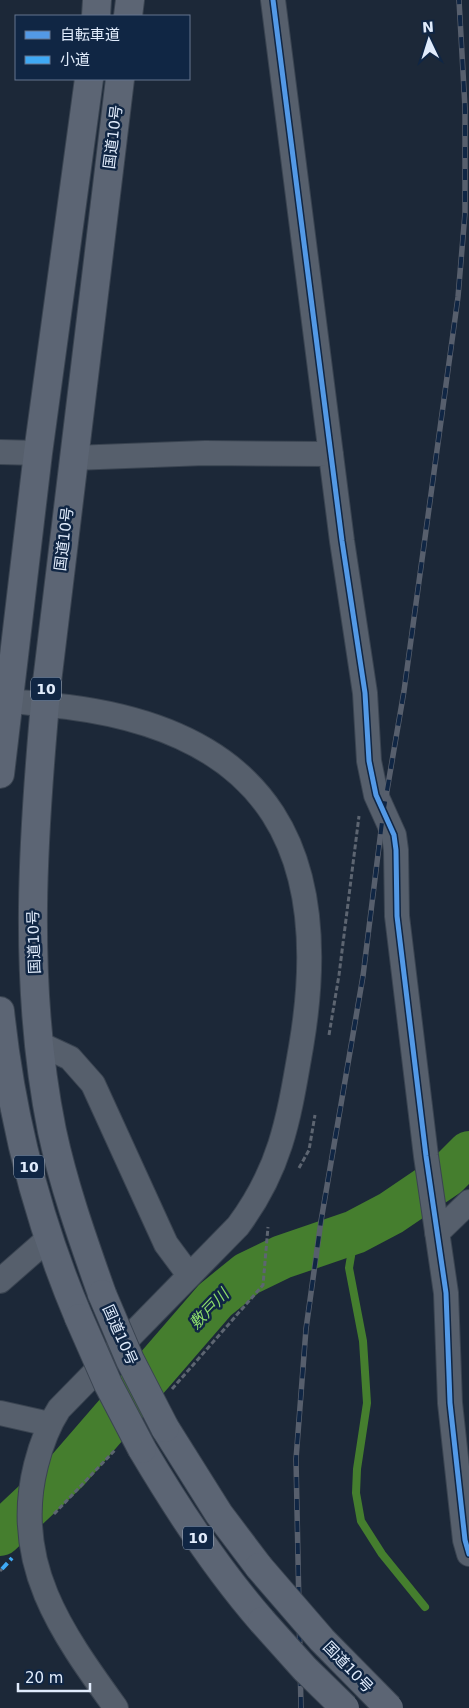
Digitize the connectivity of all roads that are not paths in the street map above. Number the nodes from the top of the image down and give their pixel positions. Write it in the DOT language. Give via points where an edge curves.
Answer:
graph roads {
  1 [pos="97,0"];
  2 [pos="130,0"];
  3 [pos="273,0"];
  4 [pos="96,15"];
  5 [pos="128,15"];
  6 [pos="88,80"];
  7 [pos="120,80"];
  8 [pos="0,452"];
  9 [pos="38,453"];
  10 [pos="331,454"];
  11 [pos="73,458"];
  12 [pos="4,701"];
  13 [pos="45,704"];
  14 [pos="0,774"];
  15 [pos="0,1011"];
  16 [pos="40,1044"];
  17 [pos="469,1202"];
  18 [pos="435,1224"];
  19 [pos="49,1238"];
  20 [pos="189,1275"];
  21 [pos="0,1281"];
  22 [pos="0,1413"];
  23 [pos="49,1424"];
  24 [pos="469,1554"];
  25 [pos="116,1708"];
  26 [pos="345,1708"];
  27 [pos="389,1708"];
  1 -- 4 [label="highway"];
  2 -- 5 [label="highway"];
  3 -- 10 [label="street"];
  6 -- 9 [label="highway, 10"];
  7 -- 11 [label="highway, 国道10号 / 10"];
  8 -- 9 [label="street"];
  9 -- 12 [label="highway, 10"];
  10 -- 11 [label="street" via="205,453"];
  10 -- 18 [label="street" via="365,692 369,761 376,795 394,835 397,916"];
  11 -- 13 [label="highway, 国道10号 / 10"];
  12 -- 13 [label="street"];
  12 -- 14 [label="highway, 10"];
  13 -- 16 [label="highway, 国道10号 / 10" via="32,898"];
  13 -- 20 [label="street" via="104,712 145,723 181,737 236,770 268,805 283,830 305,897 309,966 303,1036 286,1132 256,1202 238,1226"];
  15 -- 19 [label="highway, 国道10号 / 10" via="18,1121"];
  16 -- 20 [label="street" via="70,1058 93,1084 166,1244"];
  16 -- 27 [label="highway, 国道10号 / 10, bridge" via="52,1129 78,1228 130,1360 165,1428 219,1514 259,1567 316,1634"];
  17 -- 18 [label="street"];
  18 -- 24 [label="street" via="446,1293 450,1403"];
  19 -- 21 [label="street"];
  19 -- 26 [label="highway, 国道10号 / 10, bridge" via="108,1384 168,1493 216,1566 262,1621"];
  20 -- 23 [label="street" via="73,1393"];
  22 -- 23 [label="street"];
  23 -- 25 [label="street" via="32,1480 30,1523 36,1570 42,1590 76,1652"];
}
